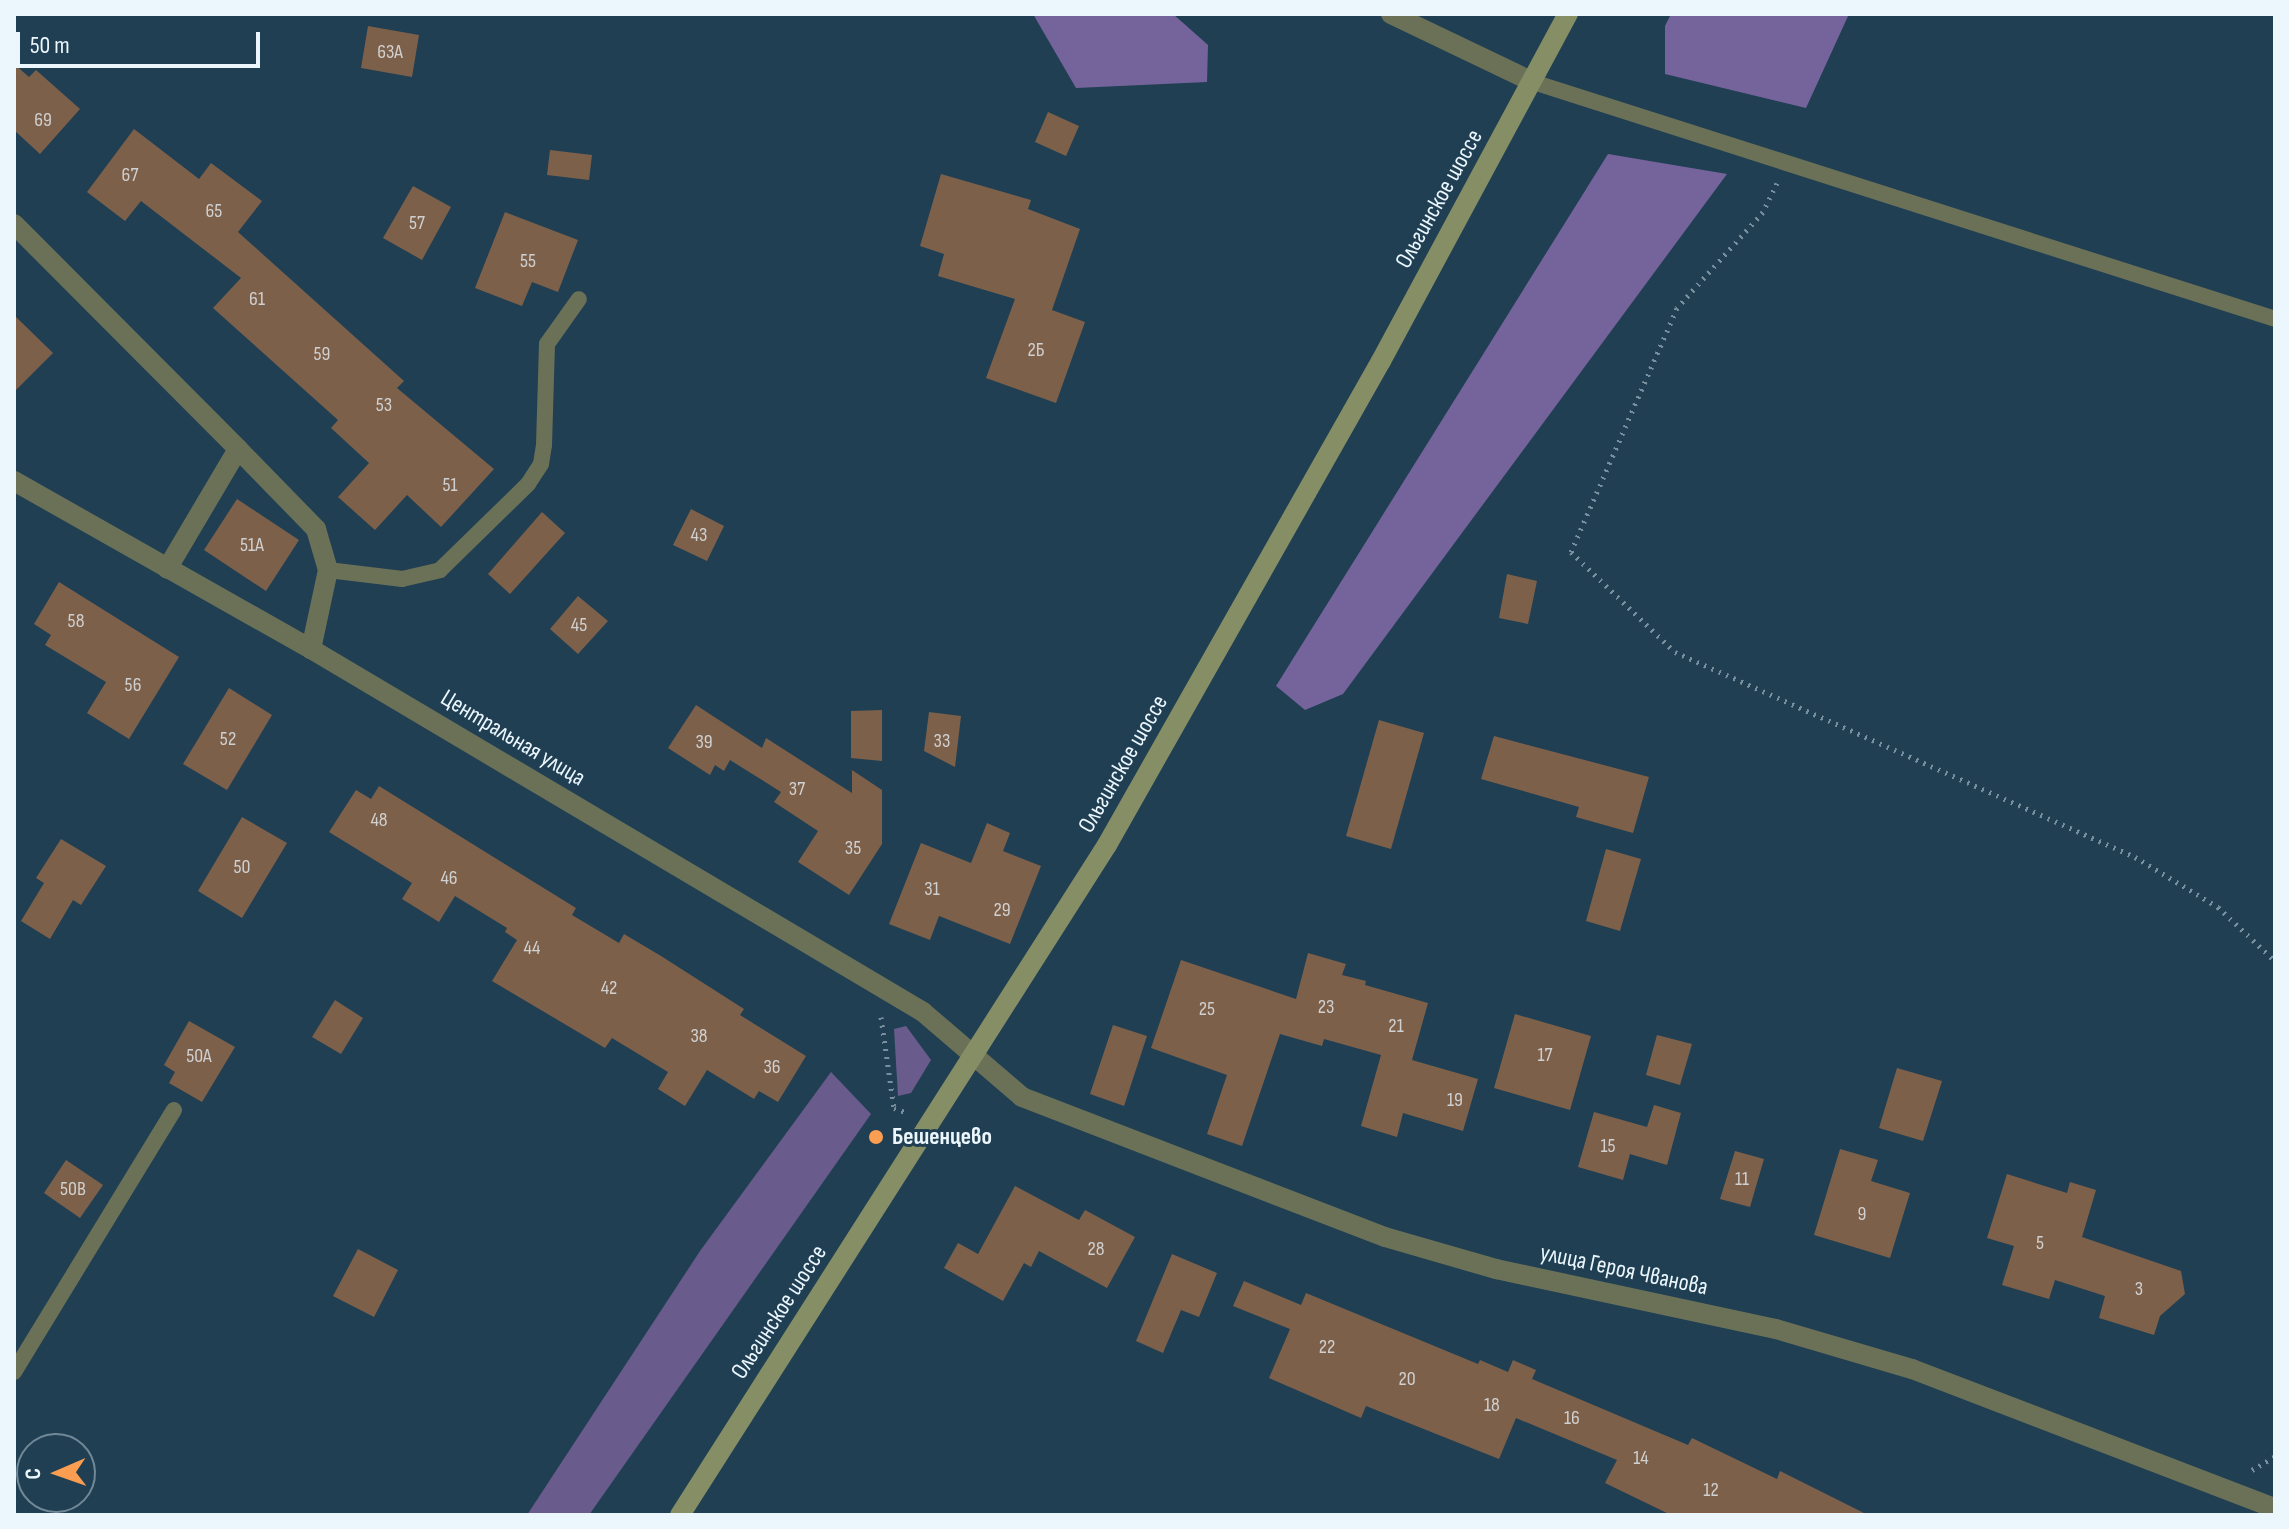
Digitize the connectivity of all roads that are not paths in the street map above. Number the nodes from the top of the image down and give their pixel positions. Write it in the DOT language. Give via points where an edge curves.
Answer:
graph roads {
  1 [pos="1391,14"];
  2 [pos="1568,14"];
  3 [pos="1533,82"];
  4 [pos="14,224"];
  5 [pos="579,299"];
  6 [pos="2275,319"];
  7 [pos="238,449"];
  8 [pos="14,481"];
  9 [pos="167,569"];
  10 [pos="328,570"];
  11 [pos="311,649"];
  12 [pos="975,1056"];
  13 [pos="174,1110"];
  14 [pos="14,1372"];
  15 [pos="2275,1508"];
  16 [pos="680,1515"];
  1 -- 3 [label="street"];
  2 -- 3 [label="main road, Ольгинское шоссе"];
  3 -- 6 [label="lane"];
  3 -- 12 [label="main road, Ольгинское шоссе" via="1211,664 1107,845"];
  4 -- 7 [label="street"];
  5 -- 10 [label="lane" via="547,344 544,445 541,464 528,484 440,570 402,579"];
  7 -- 9 [label="street"];
  7 -- 10 [label="street" via="316,529"];
  8 -- 9 [label="street, Центральная улица"];
  9 -- 11 [label="street, Центральная улица"];
  10 -- 11 [label="street"];
  11 -- 12 [label="street, Центральная улица" via="923,1012"];
  12 -- 15 [label="street, улица Героя Чванова" via="1022,1097 1385,1237 1496,1269 1776,1329 1912,1369"];
  12 -- 16 [label="main road, Ольгинское шоссе"];
  13 -- 14 [label="lane"];
}
